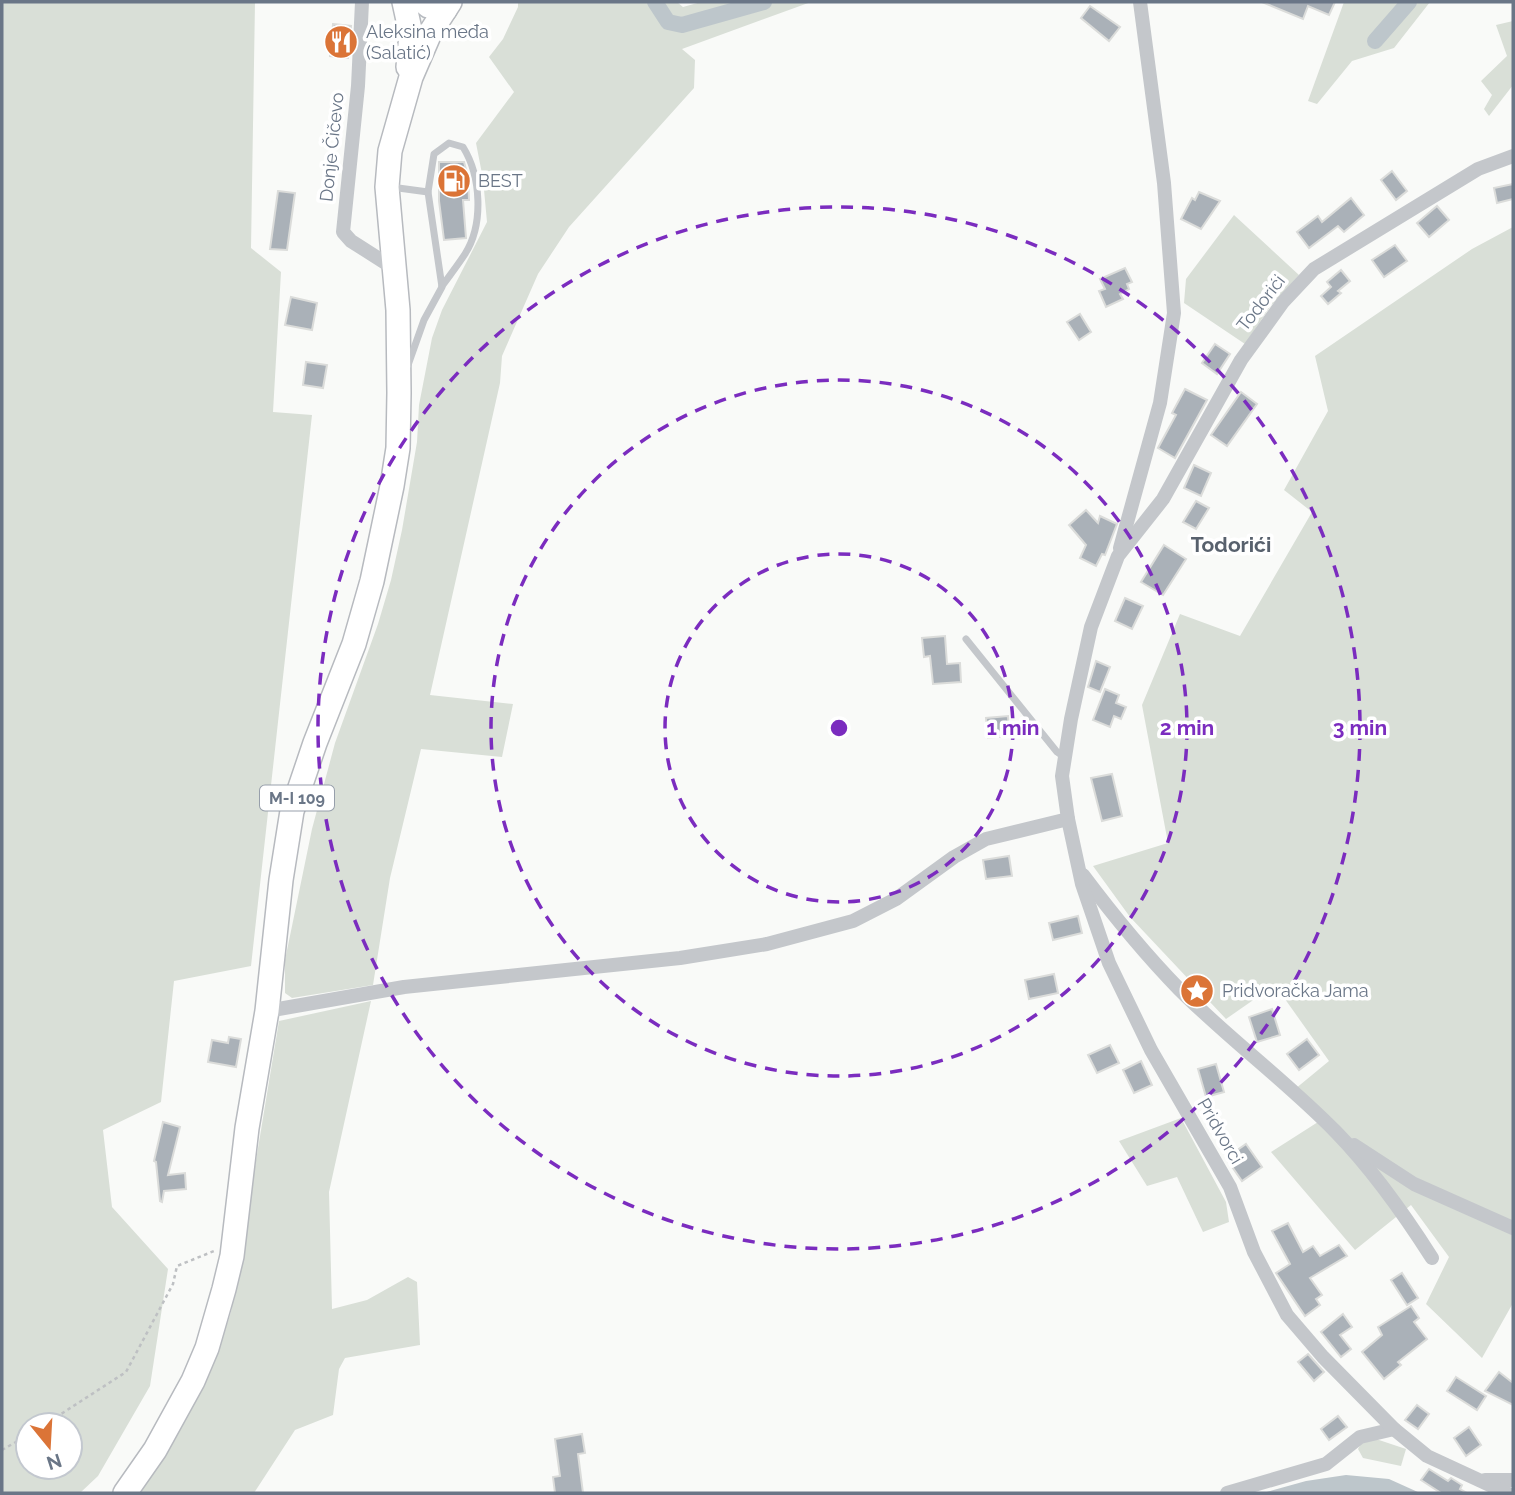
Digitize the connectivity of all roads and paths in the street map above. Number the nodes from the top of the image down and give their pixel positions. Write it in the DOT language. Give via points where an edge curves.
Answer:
graph roads {
  1 [pos="362,2"];
  2 [pos="404,2"];
  3 [pos="422,2"];
  4 [pos="1140,2"];
  5 [pos="447,4"];
  6 [pos="405,91"];
  7 [pos="1513,156"];
  8 [pos="387,187"];
  9 [pos="428,192"];
  10 [pos="395,269"];
  11 [pos="442,287"];
  12 [pos="399,393"];
  13 [pos="1118,556"];
  14 [pos="966,639"];
  15 [pos="1064,757"];
  16 [pos="1068,819"];
  17 [pos="1079,868"];
  18 [pos="267,1011"];
  19 [pos="1338,1134"];
  20 [pos="1513,1227"];
  21 [pos="222,1247"];
  22 [pos="1432,1258"];
  23 [pos="66,1411"];
  24 [pos="1394,1429"];
  25 [pos="1476,1479"];
  26 [pos="1513,1480"];
  27 [pos="125,1493"];
  28 [pos="1227,1493"];
  29 [pos="1507,1493"];
  1 -- 10 [label="street, Donje Čičevo" via="342,232"];
  2 -- 6 [label="main road" via="411,34"];
  3 -- 5 [label="main road" via="428,7"];
  4 -- 13 [label="street, Todorići" via="1164,183 1174,313 1160,403"];
  5 -- 6 [label="main road, M-I 109"];
  6 -- 8 [label="main road, M-I 109" via="390,152"];
  7 -- 13 [label="street, Todorići" via="1478,169 1314,269 1283,302 1241,360 1163,499"];
  8 -- 9 [label="lane"];
  8 -- 10 [label="main road, M-I 109"];
  9 -- 11 [label="lane"];
  9 -- 11 [label="lane" via="434,154 449,143 463,146 478,197 475,230 467,252"];
  10 -- 12 [label="main road, M-I 109"];
  11 -- 12 [label="lane" via="424,320"];
  12 -- 18 [label="main road, M-I 109" via="398,448 372,581 354,644 292,811"];
  13 -- 15 [label="street, Todorići" via="1091,627"];
  14 -- 15 [label="lane"];
  15 -- 16 [label="street, Todorići"];
  16 -- 17 [label="street, Pridvorci"];
  16 -- 18 [label="street" via="986,839 896,899 853,921 767,944 680,958 404,987"];
  17 -- 19 [label="street" via="1122,927 1180,989"];
  17 -- 24 [label="street, Pridvorci" via="1109,963 1151,1050 1230,1187 1254,1252 1287,1315"];
  18 -- 27 [label="main road, M-I 109" via="232,1256 216,1321 176,1413"];
  19 -- 20 [label="street" via="1414,1184"];
  19 -- 22 [label="street" via="1399,1207"];
  21 -- 23 [label="path" via="177,1266 173,1284 126,1372"];
  24 -- 25 [label="street, Pridvorci" via="1427,1456"];
  24 -- 28 [label="street" via="1360,1437 1326,1464"];
  25 -- 26 [label="street, Pridvorci"];
  25 -- 29 [label="street, Pridvorci"];
}
